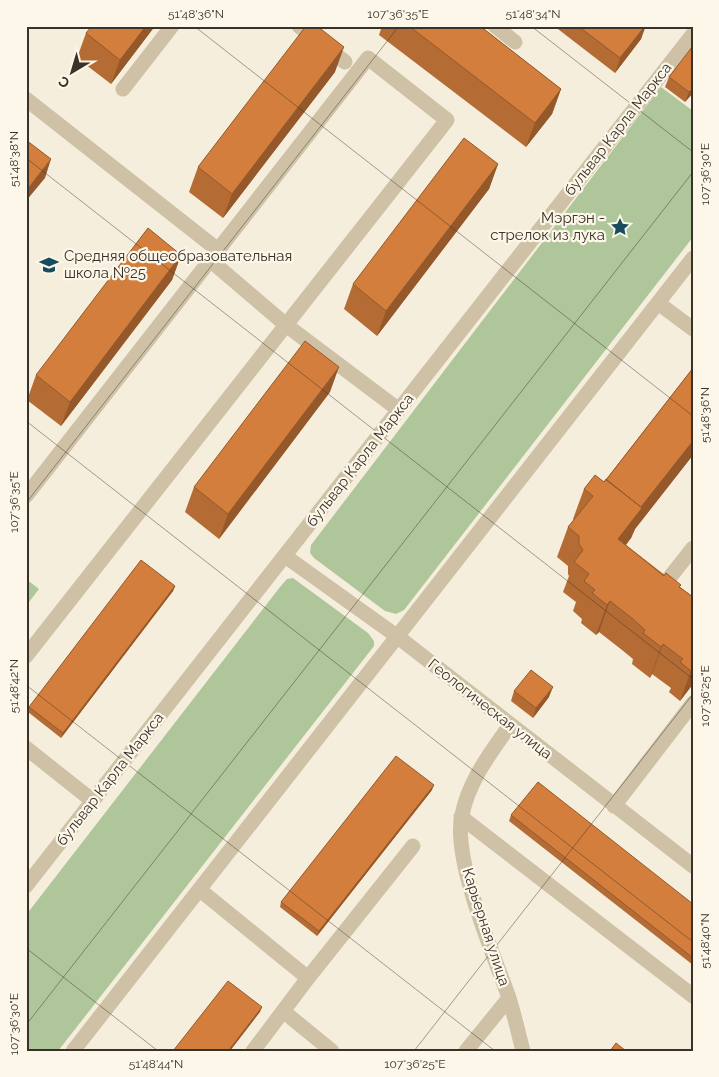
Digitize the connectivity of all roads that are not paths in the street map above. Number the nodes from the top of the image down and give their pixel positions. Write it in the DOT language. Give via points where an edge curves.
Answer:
graph roads {
  1 [pos="172,26"];
  2 [pos="299,26"];
  3 [pos="495,26"];
  4 [pos="693,34"];
  5 [pos="515,42"];
  6 [pos="345,62"];
  7 [pos="123,89"];
  8 [pos="26,99"];
  9 [pos="214,255"];
  10 [pos="693,258"];
  11 [pos="658,303"];
  12 [pos="286,325"];
  13 [pos="693,329"];
  14 [pos="399,410"];
  15 [pos="26,496"];
  16 [pos="693,548"];
  17 [pos="285,556"];
  18 [pos="672,606"];
  19 [pos="398,637"];
  20 [pos="26,656"];
  21 [pos="693,703"];
  22 [pos="510,725"];
  23 [pos="26,748"];
  24 [pos="93,801"];
  25 [pos="614,806"];
  26 [pos="461,817"];
  27 [pos="413,846"];
  28 [pos="693,866"];
  29 [pos="26,886"];
  30 [pos="200,890"];
  31 [pos="308,978"];
  32 [pos="693,996"];
  33 [pos="509,998"];
  34 [pos="283,1011"];
  35 [pos="73,1051"];
  36 [pos="254,1051"];
  37 [pos="332,1051"];
  38 [pos="466,1051"];
  39 [pos="523,1051"];
  1 -- 7 [label="street"];
  2 -- 6 [label="street"];
  3 -- 5 [label="street"];
  4 -- 14 [label="street, бульвар Карла Маркса"];
  8 -- 9 [label="street"];
  9 -- 12 [label="street"];
  9 -- 12 [label="street" via="368,58 447,120"];
  9 -- 15 [label="street"];
  10 -- 11 [label="street"];
  11 -- 13 [label="street"];
  11 -- 19 [label="street"];
  12 -- 14 [label="street"];
  12 -- 20 [label="street"];
  14 -- 17 [label="street, бульвар Карла Маркса"];
  16 -- 18 [label="street" via="663,586 661,594"];
  17 -- 19 [label="street, Геологическая улица"];
  17 -- 24 [label="street, бульвар Карла Маркса"];
  19 -- 22 [label="street, Геологическая улица"];
  19 -- 30 [label="street"];
  21 -- 25 [label="street"];
  22 -- 25 [label="street, Геологическая улица"];
  22 -- 26 [label="street, Карьерная улица" via="481,766 469,789"];
  23 -- 24 [label="street"];
  24 -- 29 [label="street, бульвар Карла Маркса"];
  25 -- 28 [label="street, Геологическая улица"];
  26 -- 32 [label="street"];
  26 -- 33 [label="street, Карьерная улица" via="469,884"];
  27 -- 31 [label="street"];
  30 -- 31 [label="street"];
  30 -- 35 [label="street"];
  31 -- 34 [label="street"];
  33 -- 38 [label="street"];
  33 -- 39 [label="street, Карьерная улица"];
  34 -- 36 [label="street"];
  34 -- 37 [label="street"];
}
